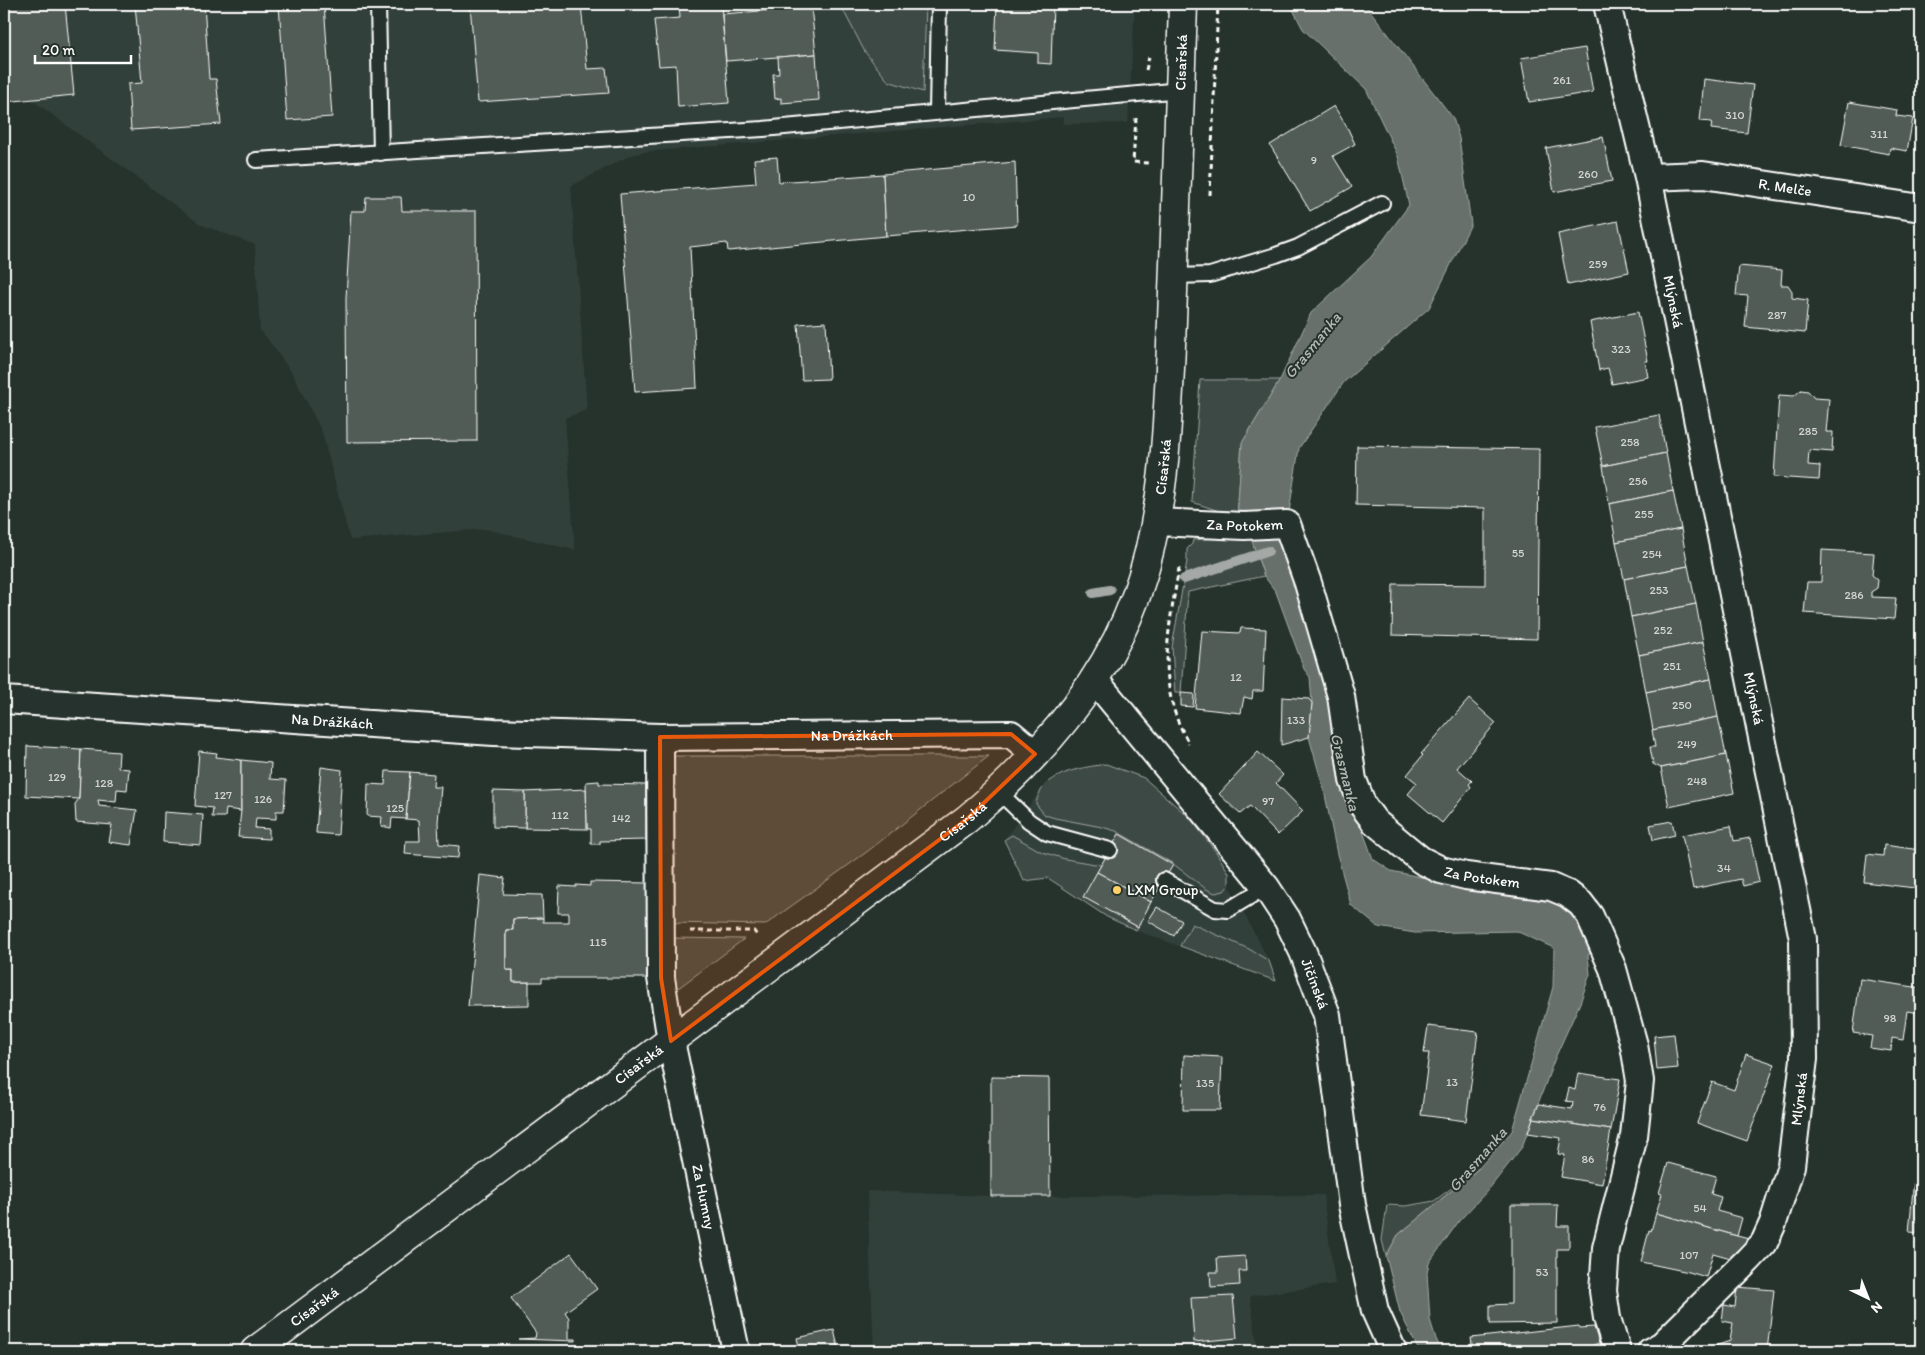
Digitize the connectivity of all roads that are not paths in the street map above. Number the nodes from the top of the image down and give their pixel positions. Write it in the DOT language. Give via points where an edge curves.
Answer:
graph roads {
  1 [pos="378,4"];
  2 [pos="939,4"];
  3 [pos="1183,4"];
  4 [pos="1607,4"];
  5 [pos="1181,90"];
  6 [pos="937,112"];
  7 [pos="382,153"];
  8 [pos="256,160"];
  9 [pos="1648,177"];
  10 [pos="1382,204"];
  11 [pos="1921,208"];
  12 [pos="1174,276"];
  13 [pos="1156,522"];
  14 [pos="1094,679"];
  15 [pos="4,700"];
  16 [pos="660,737"];
  17 [pos="1035,754"];
  18 [pos="999,792"];
  19 [pos="1110,850"];
  20 [pos="1164,880"];
  21 [pos="1266,887"];
  22 [pos="671,1041"];
  23 [pos="255,1351"];
  24 [pos="736,1351"];
  25 [pos="1393,1351"];
  26 [pos="1617,1351"];
  27 [pos="1651,1351"];
  1 -- 7 [label="lane"];
  2 -- 6 [label="lane"];
  3 -- 5 [label="street, Císařská"];
  4 -- 9 [label="street, Mlýnská"];
  5 -- 6 [label="lane"];
  5 -- 12 [label="street, Císařská"];
  6 -- 7 [label="lane" via="763,129"];
  7 -- 8 [label="lane"];
  9 -- 11 [label="street, R. Melče" via="1703,175"];
  9 -- 27 [label="street, Mlýnská" via="1803,939 1804,1050 1791,1166 1764,1242 1662,1345"];
  10 -- 12 [label="lane" via="1276,255 1210,275"];
  12 -- 13 [label="street, Císařská" via="1167,424"];
  13 -- 14 [label="street, Císařská" via="1139,586"];
  13 -- 26 [label="street, Za Potokem" via="1244,526 1289,524 1340,696 1353,780 1363,806 1375,822 1421,860 1441,870 1551,887 1568,894 1590,916 1613,969 1634,1044 1640,1081 1634,1136 1606,1248 1603,1291"];
  14 -- 17 [label="street, Císařská" via="1067,718"];
  14 -- 21 [label="street, Jičínská"];
  15 -- 16 [label="street, Na Drážkách" via="494,732"];
  16 -- 17 [label="street, Na Drážkách" via="1011,734"];
  16 -- 22 [label="street" via="660,978"];
  17 -- 18 [label="street, Císařská"];
  18 -- 19 [label="lane" via="1029,821 1047,833"];
  18 -- 22 [label="street, Císařská"];
  20 -- 21 [label="lane" via="1215,909 1228,910"];
  21 -- 25 [label="street, Jičínská" via="1299,944 1327,1015 1352,1205 1375,1312"];
  22 -- 23 [label="street, Císařská"];
  22 -- 24 [label="street, Za Humny"];
}
